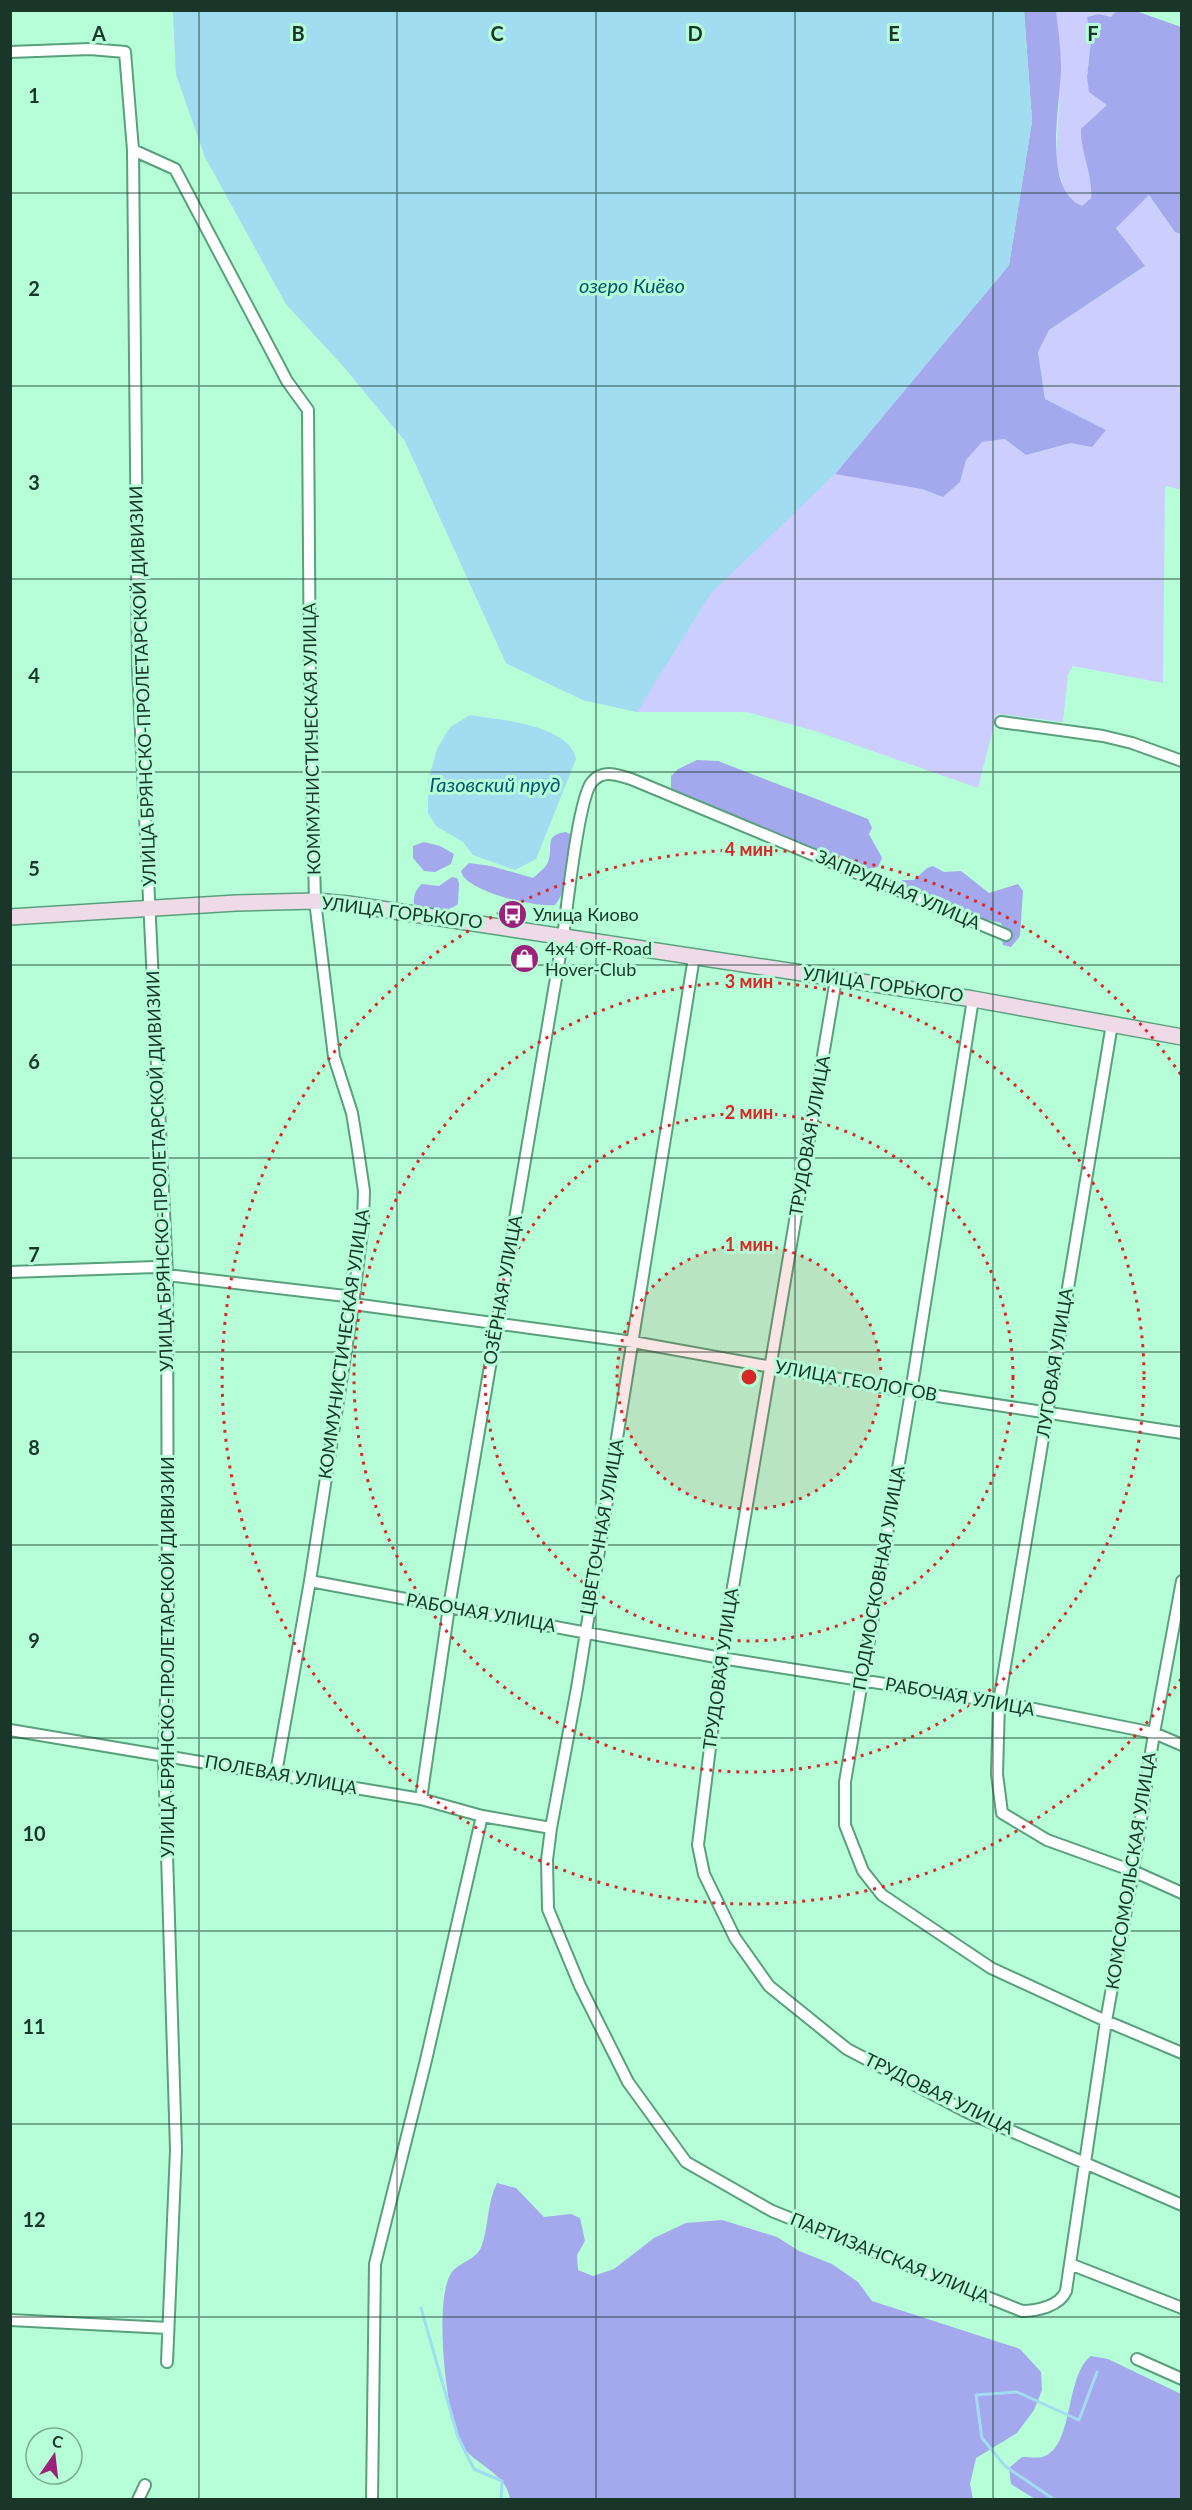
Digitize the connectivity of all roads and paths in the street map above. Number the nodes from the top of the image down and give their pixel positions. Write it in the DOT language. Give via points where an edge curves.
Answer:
graph roads {
  1 [pos="10,52"];
  2 [pos="133,150"];
  3 [pos="1001,722"];
  4 [pos="1182,761"];
  5 [pos="591,783"];
  6 [pos="315,902"];
  7 [pos="150,907"];
  8 [pos="10,917"];
  9 [pos="1006,935"];
  10 [pos="563,937"];
  11 [pos="694,957"];
  12 [pos="836,979"];
  13 [pos="973,999"];
  14 [pos="1112,1024"];
  15 [pos="1182,1037"];
  16 [pos="10,1272"];
  17 [pos="167,1275"];
  18 [pos="353,1301"];
  19 [pos="497,1323"];
  20 [pos="633,1342"];
  21 [pos="771,1366"];
  22 [pos="911,1392"];
  23 [pos="1047,1413"];
  24 [pos="1182,1433"];
  25 [pos="310,1581"];
  26 [pos="1182,1581"];
  27 [pos="449,1607"];
  28 [pos="585,1632"];
  29 [pos="721,1658"];
  30 [pos="862,1680"];
  31 [pos="999,1702"];
  32 [pos="10,1730"];
  33 [pos="1154,1732"];
  34 [pos="1182,1745"];
  35 [pos="164,1756"];
  36 [pos="276,1773"];
  37 [pos="422,1799"];
  38 [pos="482,1816"];
  39 [pos="551,1828"];
  40 [pos="1133,1871"];
  41 [pos="1182,1893"];
  42 [pos="1106,2021"];
  43 [pos="1182,2053"];
  44 [pos="628,2082"];
  45 [pos="1084,2161"];
  46 [pos="1182,2205"];
  47 [pos="1070,2264"];
  48 [pos="1182,2308"];
  49 [pos="10,2320"];
  50 [pos="168,2328"];
  51 [pos="1137,2359"];
  52 [pos="167,2362"];
  53 [pos="1182,2379"];
  54 [pos="145,2485"];
  55 [pos="138,2499"];
  56 [pos="372,2499"];
  1 -- 2 [label="street, УЛИЦА БРЯНСКО-ПРОЛЕТАРСКОЙ ДИВИЗИИ" via="124,52"];
  2 -- 6 [label="street, КОММУНИСТИЧЕСКАЯ УЛИЦА" via="175,169 287,381 308,410"];
  2 -- 7 [label="street, УЛИЦА БРЯНСКО-ПРОЛЕТАРСКОЙ ДИВИЗИИ" via="138,669"];
  3 -- 4 [label="street" via="1103,736"];
  5 -- 9 [label="street, ЗАПРУДНАЯ УЛИЦА" via="603,774 631,779"];
  5 -- 10 [label="street, ОЗЁРНАЯ УЛИЦА" via="582,811"];
  6 -- 7 [label="street, УЛИЦА ГОРЬКОГО"];
  6 -- 10 [label="street, УЛИЦА ГОРЬКОГО" via="409,912"];
  6 -- 18 [label="street, КОММУНИСТИЧЕСКАЯ УЛИЦА" via="334,1057 352,1113 364,1191"];
  7 -- 8 [label="street, УЛИЦА ГОРЬКОГО"];
  7 -- 17 [label="street, УЛИЦА БРЯНСКО-ПРОЛЕТАРСКОЙ ДИВИЗИИ"];
  10 -- 11 [label="street, УЛИЦА ГОРЬКОГО"];
  10 -- 19 [label="street, ОЗЁРНАЯ УЛИЦА"];
  11 -- 12 [label="street, УЛИЦА ГОРЬКОГО"];
  11 -- 20 [label="street, ЦВЕТОЧНАЯ УЛИЦА"];
  12 -- 13 [label="street, УЛИЦА ГОРЬКОГО"];
  12 -- 21 [label="street, ТРУДОВАЯ УЛИЦА"];
  13 -- 14 [label="street, УЛИЦА ГОРЬКОГО"];
  13 -- 22 [label="street, ПОДМОСКОВНАЯ УЛИЦА"];
  14 -- 15 [label="street, УЛИЦА ГОРЬКОГО"];
  14 -- 23 [label="street, ЛУГОВАЯ УЛИЦА"];
  16 -- 17 [label="street, УЛИЦА ГЕОЛОГОВ" via="156,1267"];
  17 -- 18 [label="street, УЛИЦА ГЕОЛОГОВ"];
  17 -- 35 [label="street, УЛИЦА БРЯНСКО-ПРОЛЕТАРСКОЙ ДИВИЗИИ" via="168,1643"];
  18 -- 19 [label="street, УЛИЦА ГЕОЛОГОВ"];
  18 -- 25 [label="street, КОММУНИСТИЧЕСКАЯ УЛИЦА"];
  19 -- 20 [label="street, УЛИЦА ГЕОЛОГОВ"];
  19 -- 27 [label="street, ОЗЁРНАЯ УЛИЦА"];
  20 -- 21 [label="street, УЛИЦА ГЕОЛОГОВ"];
  20 -- 28 [label="street, ЦВЕТОЧНАЯ УЛИЦА"];
  21 -- 22 [label="street, УЛИЦА ГЕОЛОГОВ"];
  21 -- 29 [label="street, ТРУДОВАЯ УЛИЦА"];
  22 -- 23 [label="street, УЛИЦА ГЕОЛОГОВ"];
  22 -- 30 [label="street, ПОДМОСКОВНАЯ УЛИЦА"];
  23 -- 24 [label="street, УЛИЦА ГЕОЛОГОВ"];
  23 -- 31 [label="street, ЛУГОВАЯ УЛИЦА"];
  25 -- 27 [label="street, РАБОЧАЯ УЛИЦА"];
  25 -- 36 [label="street, КОММУНИСТИЧЕСКАЯ УЛИЦА"];
  26 -- 33 [label="street, КОМСОМОЛЬСКАЯ УЛИЦА"];
  27 -- 28 [label="street, РАБОЧАЯ УЛИЦА"];
  27 -- 37 [label="street, ОЗЁРНАЯ УЛИЦА"];
  28 -- 29 [label="street, РАБОЧАЯ УЛИЦА"];
  28 -- 39 [label="street, ЦВЕТОЧНАЯ УЛИЦА"];
  29 -- 30 [label="street, РАБОЧАЯ УЛИЦА"];
  29 -- 45 [label="street, ТРУДОВАЯ УЛИЦА" via="698,1845 704,1874 735,1938 769,1986 847,2049 967,2112"];
  30 -- 31 [label="street, РАБОЧАЯ УЛИЦА"];
  30 -- 42 [label="street, ПОДМОСКОВНАЯ УЛИЦА" via="845,1782 845,1825 863,1871 882,1895 991,1968"];
  31 -- 33 [label="street, РАБОЧАЯ УЛИЦА"];
  31 -- 40 [label="street, ЛУГОВАЯ УЛИЦА" via="997,1774 1002,1813 1047,1840"];
  32 -- 35 [label="street, ПОЛЕВАЯ УЛИЦА"];
  33 -- 34 [label="street, РАБОЧАЯ УЛИЦА"];
  33 -- 40 [label="street, КОМСОМОЛЬСКАЯ УЛИЦА"];
  35 -- 36 [label="street, ПОЛЕВАЯ УЛИЦА"];
  35 -- 50 [label="street, УЛИЦА БРЯНСКО-ПРОЛЕТАРСКОЙ ДИВИЗИИ" via="176,2150"];
  36 -- 37 [label="street, ПОЛЕВАЯ УЛИЦА"];
  37 -- 38 [label="street, ПОЛЕВАЯ УЛИЦА"];
  38 -- 39 [label="street, ПОЛЕВАЯ УЛИЦА"];
  38 -- 56 [label="street" via="375,2264"];
  39 -- 44 [label="street, ЦВЕТОЧНАЯ УЛИЦА" via="548,1909 580,1986"];
  40 -- 41 [label="street"];
  40 -- 42 [label="street, КОМСОМОЛЬСКАЯ УЛИЦА"];
  42 -- 43 [label="street, ПОДМОСКОВНАЯ УЛИЦА"];
  42 -- 45 [label="street, КОМСОМОЛЬСКАЯ УЛИЦА"];
  44 -- 47 [label="street, ПАРТИЗАНСКАЯ УЛИЦА" via="686,2162 772,2211 1022,2311 1061,2300"];
  45 -- 46 [label="street, ТРУДОВАЯ УЛИЦА"];
  45 -- 47 [label="street, ПАРТИЗАНСКАЯ УЛИЦА"];
  47 -- 48 [label="street"];
  49 -- 50 [label="street"];
  50 -- 52 [label="street, УЛИЦА БРЯНСКО-ПРОЛЕТАРСКОЙ ДИВИЗИИ"];
  51 -- 53 [label="street"];
  54 -- 55 [label="street"];
}
